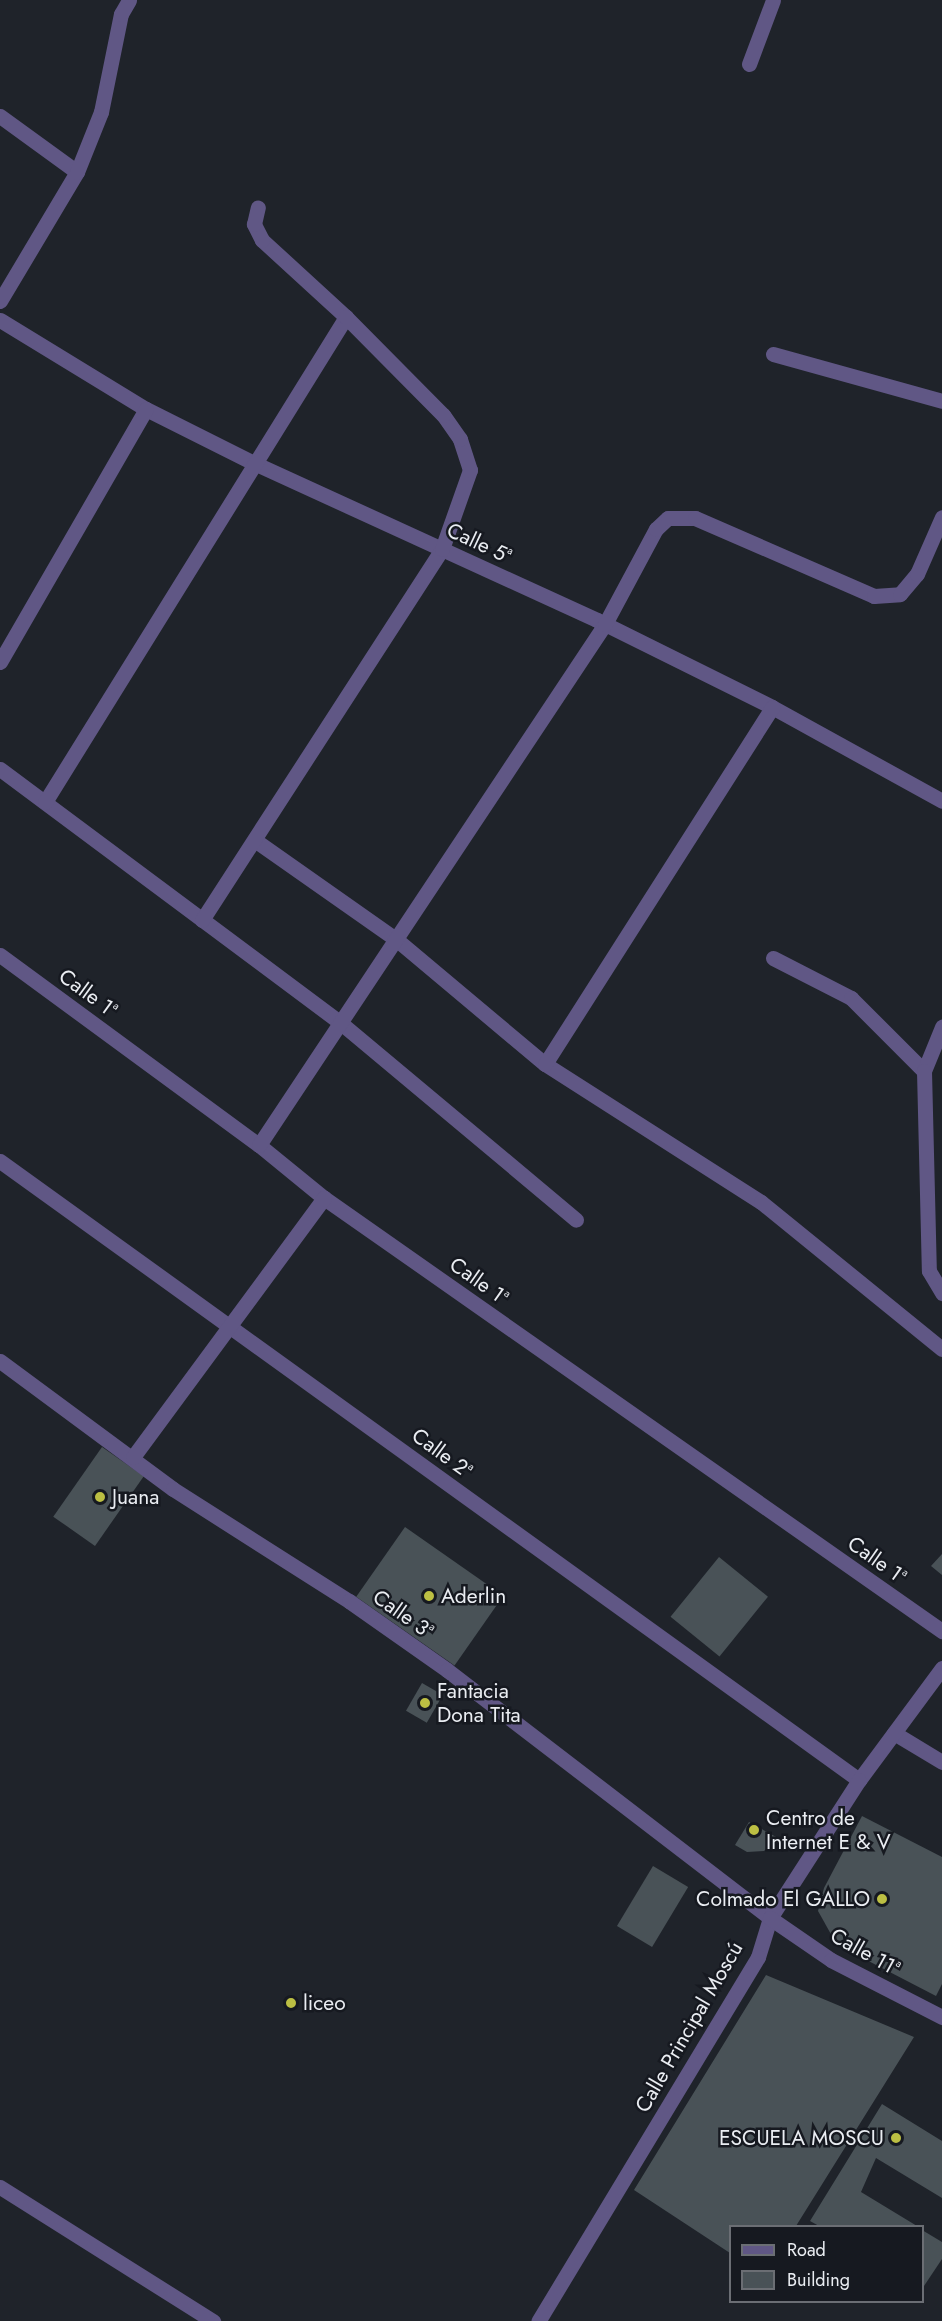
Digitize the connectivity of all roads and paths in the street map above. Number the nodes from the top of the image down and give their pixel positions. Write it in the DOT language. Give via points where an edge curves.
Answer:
graph roads {
  1 [pos="129,0"];
  2 [pos="773,0"];
  3 [pos="749,64"];
  4 [pos="0,116"];
  5 [pos="77,172"];
  6 [pos="258,207"];
  7 [pos="0,301"];
  8 [pos="346,317"];
  9 [pos="0,320"];
  10 [pos="773,354"];
  11 [pos="942,401"];
  12 [pos="146,409"];
  13 [pos="254,463"];
  14 [pos="942,517"];
  15 [pos="442,549"];
  16 [pos="605,624"];
  17 [pos="0,662"];
  18 [pos="772,707"];
  19 [pos="0,769"];
  20 [pos="938,794"];
  21 [pos="45,802"];
  22 [pos="256,841"];
  23 [pos="202,920"];
  24 [pos="397,940"];
  25 [pos="0,955"];
  26 [pos="772,958"];
  27 [pos="342,1024"];
  28 [pos="942,1027"];
  29 [pos="545,1064"];
  30 [pos="924,1071"];
  31 [pos="259,1145"];
  32 [pos="0,1161"];
  33 [pos="324,1198"];
  34 [pos="576,1220"];
  35 [pos="942,1293"];
  36 [pos="230,1326"];
  37 [pos="942,1349"];
  38 [pos="0,1361"];
  39 [pos="133,1457"];
  40 [pos="942,1631"];
  41 [pos="942,1668"];
  42 [pos="894,1733"];
  43 [pos="942,1761"];
  44 [pos="859,1780"];
  45 [pos="770,1918"];
  46 [pos="942,2017"];
  47 [pos="0,2187"];
  48 [pos="213,2321"];
  49 [pos="538,2321"];
  1 -- 5 [label="street" via="122,14 101,112"];
  2 -- 3 [label="street"];
  4 -- 5 [label="street"];
  5 -- 7 [label="street"];
  6 -- 8 [label="street" via="254,224 262,240"];
  8 -- 13 [label="street"];
  8 -- 15 [label="street" via="443,415 459,439 470,471"];
  9 -- 12 [label="street, Calle 5ª"];
  10 -- 11 [label="street"];
  12 -- 13 [label="street, Calle 5ª"];
  12 -- 17 [label="street"];
  13 -- 15 [label="street, Calle 5ª"];
  13 -- 21 [label="street"];
  14 -- 16 [label="street" via="912,580 900,594 874,596 695,518 668,518 656,529"];
  15 -- 16 [label="street, Calle 5ª"];
  15 -- 22 [label="street"];
  16 -- 18 [label="street, Calle 5ª"];
  16 -- 24 [label="street"];
  18 -- 20 [label="street, Calle 5ª"];
  18 -- 29 [label="street"];
  19 -- 21 [label="street"];
  21 -- 23 [label="street"];
  22 -- 23 [label="street"];
  22 -- 24 [label="street"];
  23 -- 27 [label="street"];
  24 -- 27 [label="street"];
  24 -- 29 [label="street"];
  25 -- 31 [label="street, Calle 1ª"];
  26 -- 30 [label="street" via="851,998"];
  27 -- 31 [label="street"];
  27 -- 34 [label="street"];
  28 -- 30 [label="street"];
  29 -- 37 [label="street" via="760,1202"];
  30 -- 35 [label="street" via="929,1271"];
  31 -- 33 [label="street, Calle 1ª"];
  32 -- 36 [label="street, Calle 2ª"];
  33 -- 36 [label="street"];
  33 -- 40 [label="street, Calle 1ª"];
  36 -- 39 [label="street"];
  36 -- 44 [label="street, Calle 2ª"];
  38 -- 39 [label="street, Calle 3ª"];
  39 -- 45 [label="street, Calle 3ª" via="173,1488 349,1601 447,1670"];
  41 -- 42 [label="street, Calle Principal Moscú"];
  42 -- 43 [label="street"];
  42 -- 44 [label="street, Calle Principal Moscú"];
  44 -- 45 [label="street, Calle Principal Moscú"];
  45 -- 46 [label="street, Calle 11ª" via="831,1960"];
  45 -- 49 [label="street, Calle Principal Moscú" via="758,1957"];
  47 -- 48 [label="street"];
}
